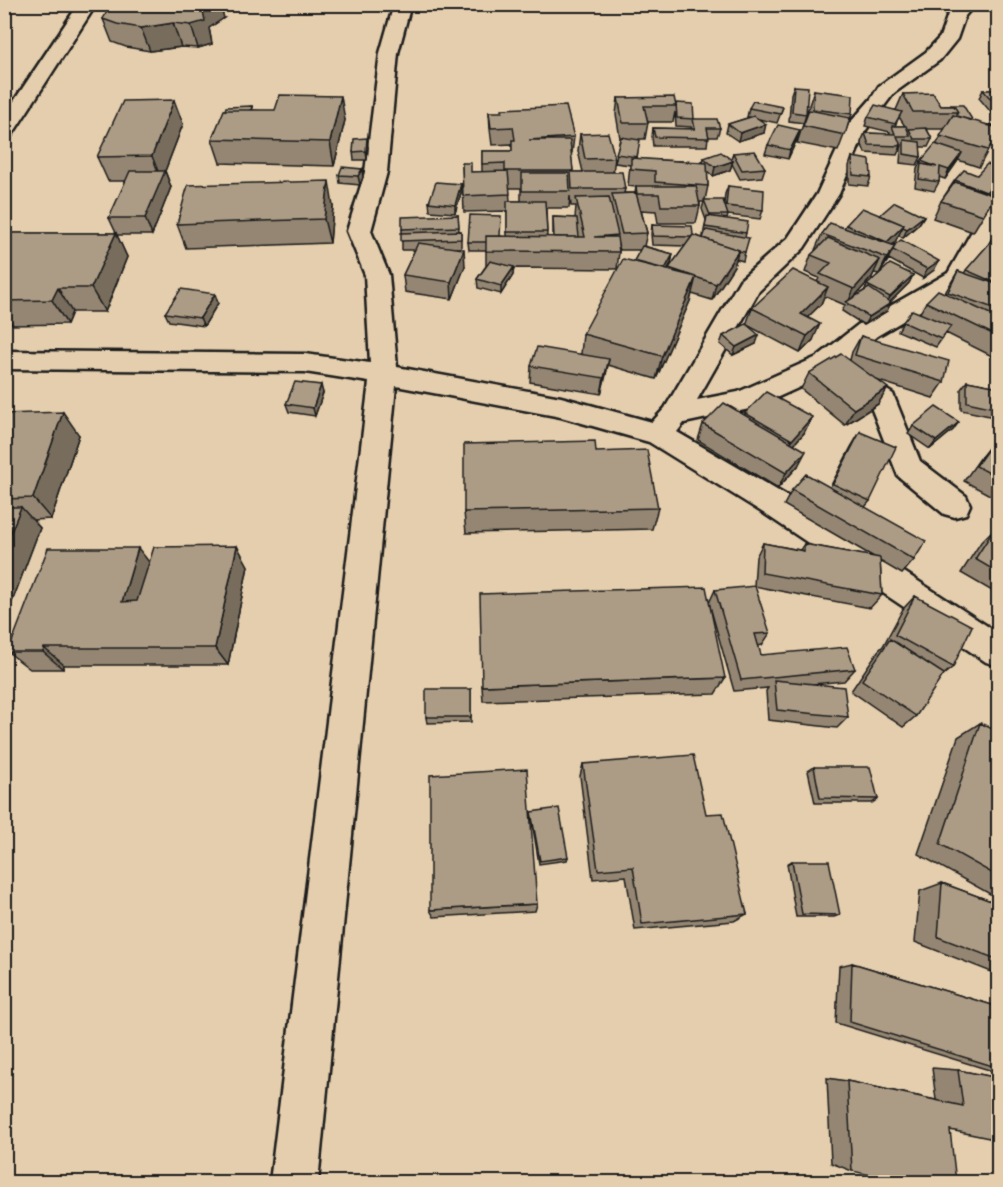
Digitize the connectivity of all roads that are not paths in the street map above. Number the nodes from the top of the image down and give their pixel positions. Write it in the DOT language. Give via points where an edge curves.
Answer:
graph roads {
  1 [pos="83,4"];
  2 [pos="403,4"];
  3 [pos="967,4"];
  4 [pos="4,132"];
  5 [pos="999,205"];
  6 [pos="4,360"];
  7 [pos="826,364"];
  8 [pos="384,374"];
  9 [pos="666,425"];
  10 [pos="956,505"];
  11 [pos="999,651"];
  12 [pos="294,1182"];
  1 -- 4 [label="street" via="83,11"];
  2 -- 8 [label="street" via="389,52 376,172 359,231 377,275"];
  3 -- 9 [label="street" via="957,14 948,39 933,56 886,90 856,128 828,194 796,243 749,286"];
  5 -- 7 [label="street" via="957,278 868,330"];
  6 -- 8 [label="street" via="304,363"];
  7 -- 9 [label="street" via="744,401"];
  7 -- 10 [label="street" via="884,401 908,468"];
  8 -- 9 [label="street"];
  8 -- 12 [label="street"];
  9 -- 11 [label="street" via="776,505"];
}
